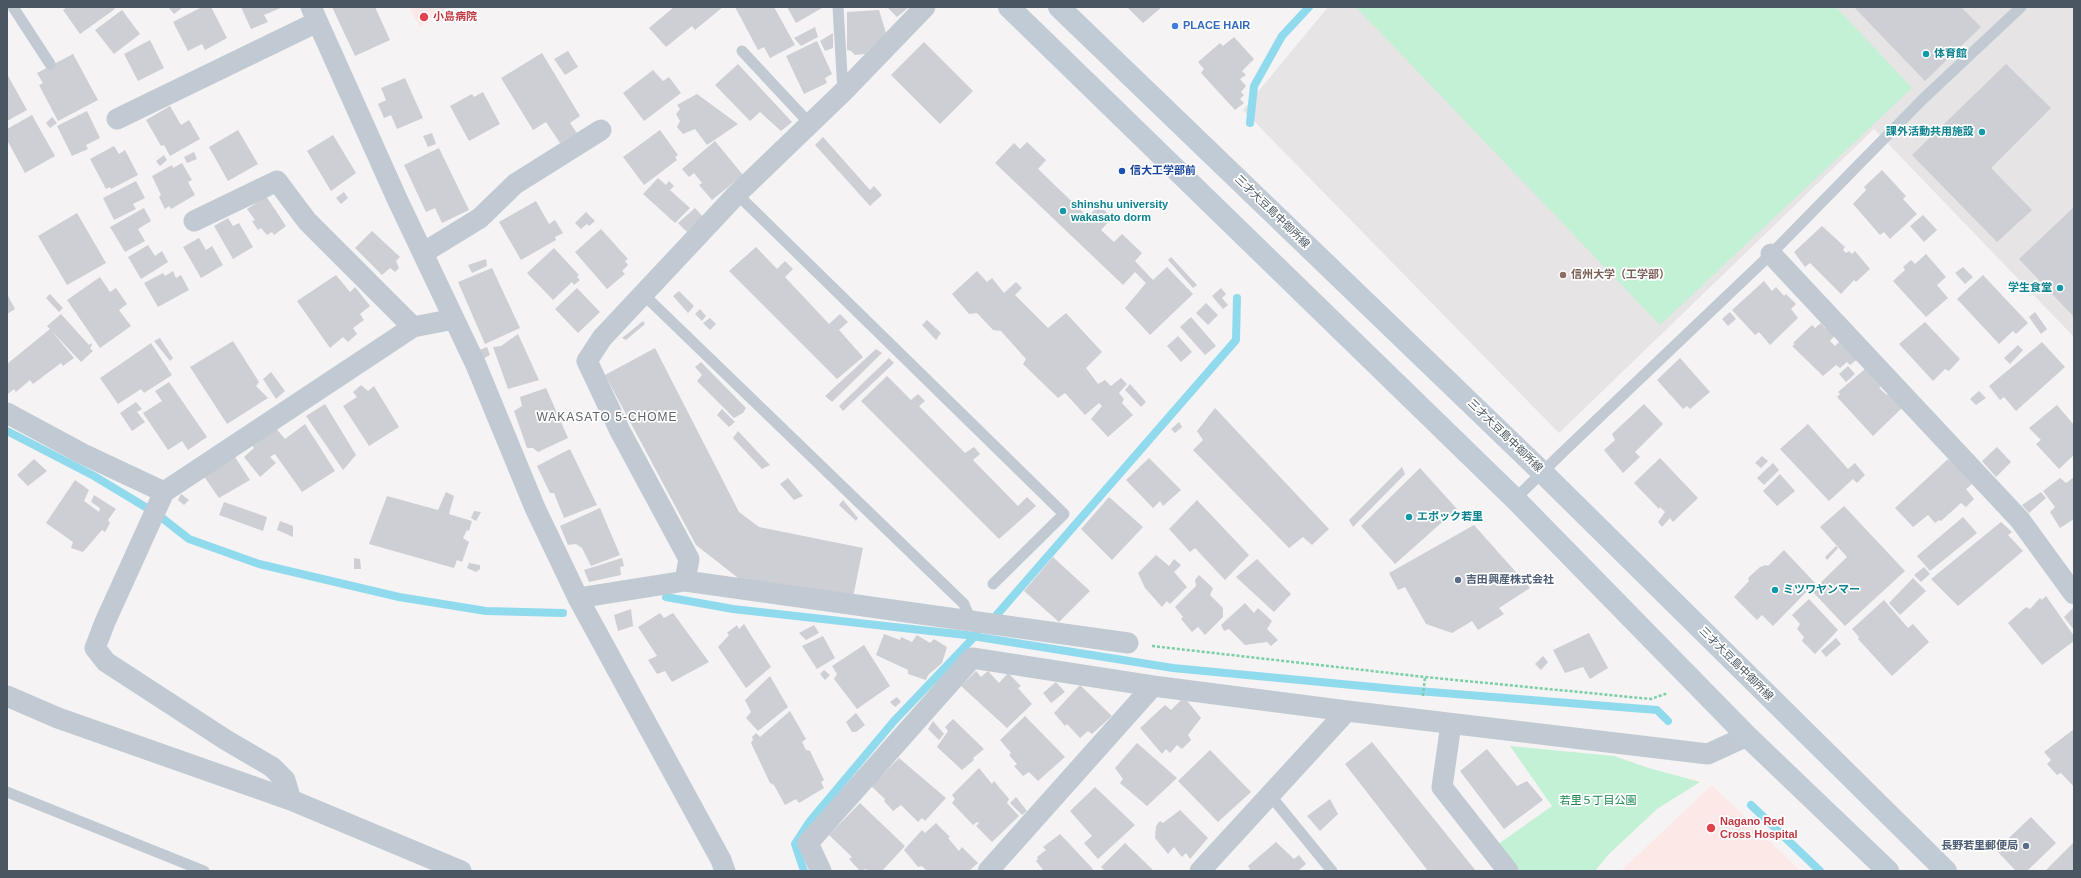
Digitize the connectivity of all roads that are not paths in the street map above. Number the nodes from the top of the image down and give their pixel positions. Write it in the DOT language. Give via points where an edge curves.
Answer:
graph roads {
  1 [pos="13,7"];
  2 [pos="838,7"];
  3 [pos="925,7"];
  4 [pos="1009,7"];
  5 [pos="1059,7"];
  6 [pos="2021,7"];
  7 [pos="314,15"];
  8 [pos="742,50"];
  9 [pos="50,64"];
  10 [pos="843,92"];
  11 [pos="117,119"];
  12 [pos="810,124"];
  13 [pos="601,130"];
  14 [pos="737,194"];
  15 [pos="194,221"];
  16 [pos="423,253"];
  17 [pos="1771,254"];
  18 [pos="643,294"];
  19 [pos="454,319"];
  20 [pos="413,327"];
  21 [pos="7,413"];
  22 [pos="1542,472"];
  23 [pos="1515,499"];
  24 [pos="157,507"];
  25 [pos="685,581"];
  26 [pos="994,584"];
  27 [pos="2074,594"];
  28 [pos="578,598"];
  29 [pos="971,621"];
  30 [pos="1128,644"];
  31 [pos="1153,686"];
  32 [pos="7,696"];
  33 [pos="1347,711"];
  34 [pos="1451,724"];
  35 [pos="1747,736"];
  36 [pos="7,792"];
  37 [pos="1270,795"];
  38 [pos="291,800"];
  39 [pos="204,871"];
  40 [pos="461,871"];
  41 [pos="725,871"];
  42 [pos="821,871"];
  43 [pos="988,871"];
  44 [pos="1200,871"];
  45 [pos="1332,871"];
  46 [pos="1508,871"];
  47 [pos="1888,871"];
  48 [pos="1946,871"];
  1 -- 9 [label="lane"];
  2 -- 10 [label="lane"];
  3 -- 10 [label="street"];
  4 -- 23 [label="main road"];
  5 -- 22 [label="main road, 三才大豆島中御所線"];
  6 -- 17 [label="lane" via="1922,99"];
  7 -- 11 [label="street"];
  7 -- 16 [label="street"];
  8 -- 12 [label="lane"];
  10 -- 12 [label="street"];
  12 -- 14 [label="street"];
  13 -- 16 [label="street" via="515,184 480,218"];
  14 -- 18 [label="street"];
  14 -- 26 [label="lane" via="1064,514"];
  15 -- 20 [label="street" via="277,181 307,221"];
  16 -- 19 [label="street"];
  17 -- 22 [label="lane"];
  17 -- 27 [label="street" via="2020,520"];
  18 -- 25 [label="street" via="602,338 587,361 620,431 689,559"];
  18 -- 29 [label="lane" via="964,604"];
  19 -- 20 [label="street"];
  19 -- 28 [label="street" via="476,365 535,508"];
  20 -- 24 [label="street"];
  21 -- 24 [label="street" via="83,454"];
  22 -- 23 [label="lane"];
  22 -- 48 [label="main road, 三才大豆島中御所線"];
  23 -- 35 [label="main road"];
  24 -- 38 [label="street" via="105,622 96,648 106,662 272,767 285,780"];
  25 -- 28 [label="street"];
  25 -- 29 [label="street"];
  28 -- 41 [label="street"];
  29 -- 30 [label="street"];
  31 -- 33 [label="street"];
  31 -- 42 [label="street" via="972,658 808,843"];
  31 -- 43 [label="street"];
  32 -- 38 [label="street" via="58,718"];
  33 -- 34 [label="street"];
  33 -- 37 [label="street"];
  34 -- 35 [label="street" via="1708,754"];
  34 -- 46 [label="street" via="1442,787"];
  35 -- 47 [label="main road"];
  36 -- 39 [label="lane"];
  37 -- 44 [label="street"];
  37 -- 45 [label="lane"];
  38 -- 40 [label="street"];
}
